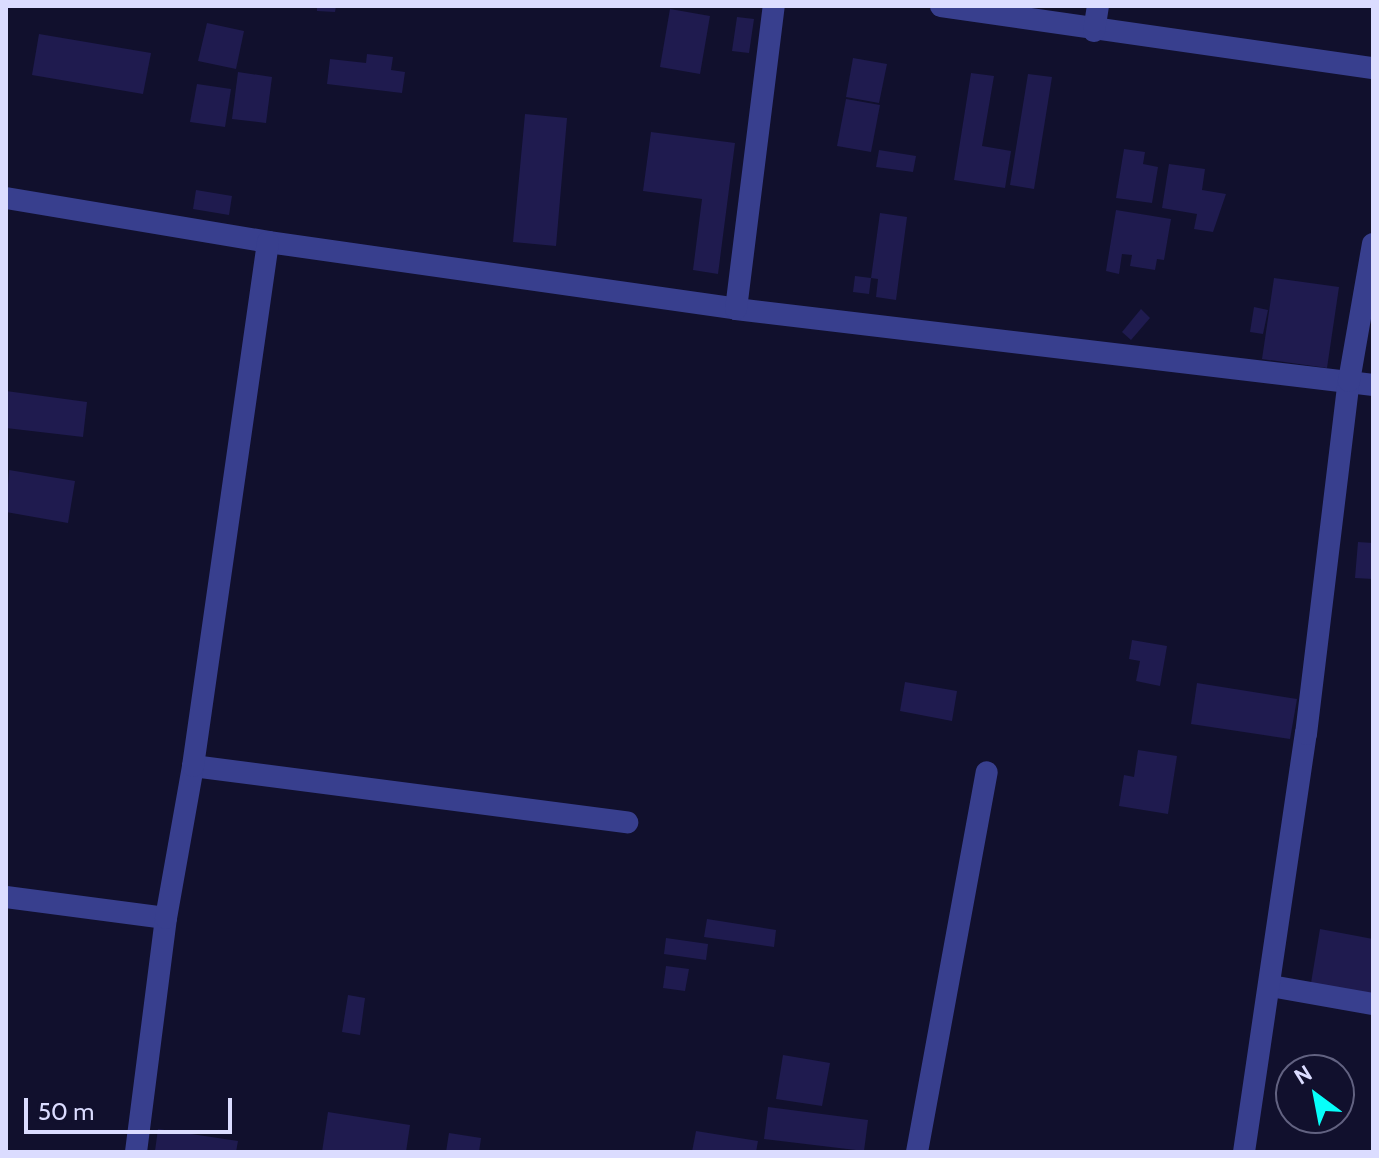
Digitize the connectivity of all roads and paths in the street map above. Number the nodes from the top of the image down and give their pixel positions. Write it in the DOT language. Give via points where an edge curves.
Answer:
graph roads {
  1 [pos="774,6"];
  2 [pos="941,6"];
  3 [pos="1098,6"];
  4 [pos="1094,31"];
  5 [pos="1373,68"];
  6 [pos="6,198"];
  7 [pos="268,242"];
  8 [pos="1373,244"];
  9 [pos="736,309"];
  10 [pos="1349,381"];
  11 [pos="1373,385"];
  12 [pos="193,766"];
  13 [pos="987,772"];
  14 [pos="627,822"];
  15 [pos="6,897"];
  16 [pos="166,918"];
  17 [pos="1271,986"];
  18 [pos="1373,1004"];
  19 [pos="136,1152"];
  20 [pos="917,1152"];
  21 [pos="1244,1152"];
  1 -- 9 [label="street"];
  2 -- 4 [label="street"];
  3 -- 4 [label="street"];
  4 -- 5 [label="street"];
  6 -- 7 [label="street"];
  7 -- 9 [label="street"];
  7 -- 12 [label="street"];
  8 -- 10 [label="street"];
  9 -- 10 [label="street"];
  10 -- 11 [label="street"];
  10 -- 17 [label="street"];
  12 -- 14 [label="street"];
  12 -- 16 [label="street"];
  13 -- 20 [label="street"];
  15 -- 16 [label="street"];
  16 -- 19 [label="street"];
  17 -- 18 [label="street"];
  17 -- 21 [label="street"];
}
